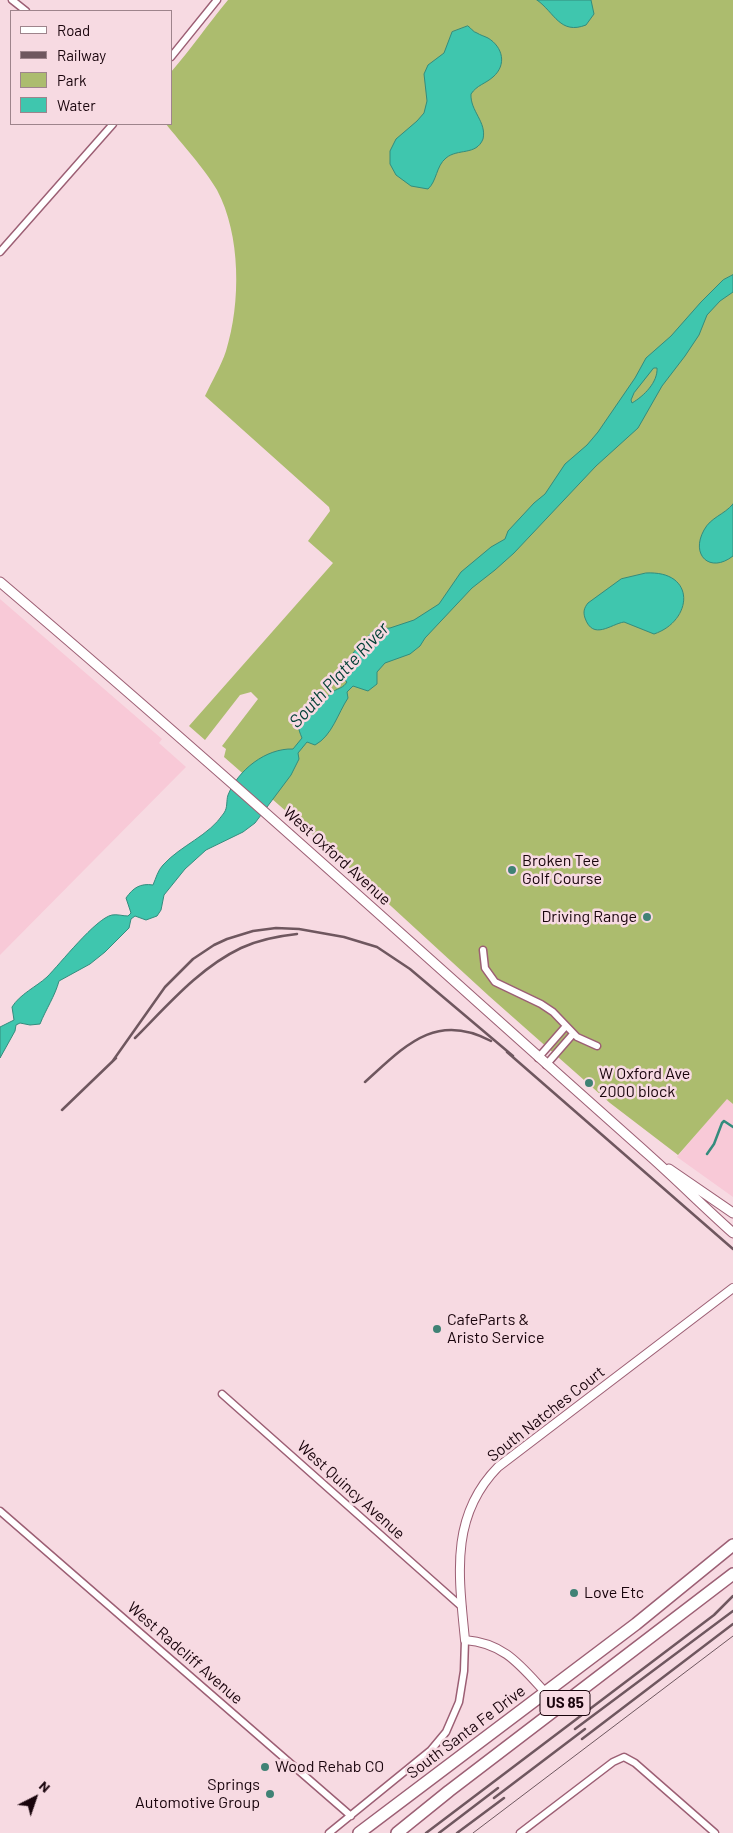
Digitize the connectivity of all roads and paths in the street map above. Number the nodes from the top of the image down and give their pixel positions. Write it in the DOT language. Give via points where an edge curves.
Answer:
graph roads {
  1 [pos="12,0"];
  2 [pos="216,0"];
  3 [pos="25,10"];
  4 [pos="172,56"];
  5 [pos="113,125"];
  6 [pos="0,252"];
  7 [pos="0,582"];
  8 [pos="483,950"];
  9 [pos="566,1026"];
  10 [pos="573,1034"];
  11 [pos="597,1046"];
  12 [pos="538,1058"];
  13 [pos="546,1065"];
  14 [pos="650,1156"];
  15 [pos="733,1213"];
  16 [pos="733,1233"];
  17 [pos="733,1288"];
  18 [pos="222,1394"];
  19 [pos="0,1511"];
  20 [pos="733,1545"];
  21 [pos="733,1574"];
  22 [pos="462,1607"];
  23 [pos="465,1640"];
  24 [pos="545,1692"];
  25 [pos="351,1816"];
  26 [pos="329,1833"];
  27 [pos="359,1833"];
  28 [pos="397,1833"];
  29 [pos="520,1833"];
  30 [pos="715,1833"];
  1 -- 3 [label="street"];
  2 -- 4 [label="street"];
  5 -- 6 [label="street"];
  7 -- 12 [label="main road, West Oxford Avenue" via="281,826"];
  8 -- 9 [label="street" via="485,968 492,980 547,1008"];
  9 -- 10 [label="street"];
  9 -- 12 [label="street"];
  10 -- 11 [label="street"];
  10 -- 13 [label="street"];
  12 -- 13 [label="main road, West Oxford Avenue"];
  13 -- 14 [label="main road, West Oxford Avenue"];
  14 -- 15 [label="main road, West Oxford Avenue"];
  14 -- 16 [label="main road, West Oxford Avenue"];
  17 -- 22 [label="street, South Natches Court" via="509,1458 490,1476 472,1504 462,1531"];
  18 -- 22 [label="street, West Quincy Avenue"];
  19 -- 25 [label="street, West Radcliff Avenue"];
  20 -- 24 [label="highway, South Santa Fe Drive / US 85" via="654,1610"];
  21 -- 28 [label="highway, US 85"];
  22 -- 23 [label="street, South Natches Court"];
  23 -- 24 [label="street" via="486,1643 504,1652"];
  23 -- 25 [label="street" via="460,1702 446,1732 432,1750"];
  24 -- 27 [label="highway, South Santa Fe Drive / US 85"];
  25 -- 26 [label="street"];
  29 -- 30 [label="street" via="624,1757"];
}
